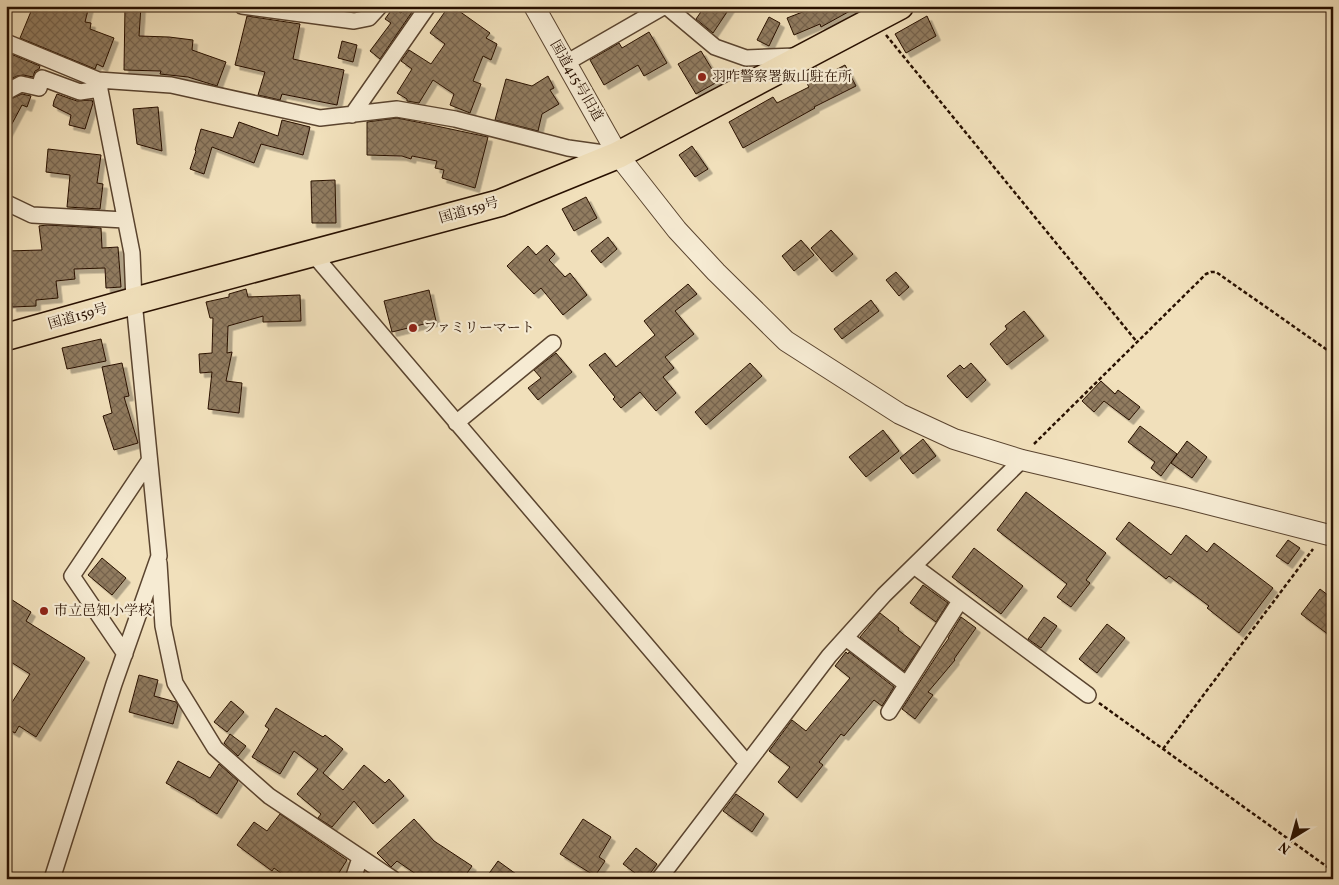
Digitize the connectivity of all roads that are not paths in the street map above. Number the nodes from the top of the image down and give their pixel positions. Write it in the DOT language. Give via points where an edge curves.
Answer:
graph roads {
  1 [pos="242,6"];
  2 [pos="380,6"];
  3 [pos="428,6"];
  4 [pos="534,6"];
  5 [pos="666,6"];
  6 [pos="900,6"];
  7 [pos="6,42"];
  8 [pos="807,56"];
  9 [pos="566,63"];
  10 [pos="99,84"];
  11 [pos="6,92"];
  12 [pos="352,115"];
  13 [pos="618,155"];
  14 [pos="9,204"];
  15 [pos="125,220"];
  16 [pos="313,254"];
  17 [pos="134,301"];
  18 [pos="6,337"];
  19 [pos="553,343"];
  20 [pos="456,422"];
  21 [pos="1020,460"];
  22 [pos="149,461"];
  23 [pos="1330,530"];
  24 [pos="159,556"];
  25 [pos="914,566"];
  26 [pos="960,601"];
  27 [pos="846,638"];
  28 [pos="125,654"];
  29 [pos="906,684"];
  30 [pos="1088,695"];
  31 [pos="889,712"];
  32 [pos="747,763"];
  33 [pos="360,858"];
  34 [pos="52,879"];
  35 [pos="353,879"];
  36 [pos="393,879"];
  37 [pos="659,879"];
  1 -- 2 [label="street" via="354,21 369,18"];
  3 -- 12 [label="street"];
  4 -- 9 [label="street, 国道415号旧道"];
  5 -- 8 [label="street" via="715,47 746,58"];
  5 -- 9 [label="street"];
  6 -- 8 [label="highway, 国道159号"];
  7 -- 10 [label="street"];
  8 -- 13 [label="highway, 国道159号"];
  9 -- 13 [label="street, 国道415号旧道"];
  10 -- 11 [label="street" via="80,92 42,78 39,88 21,84"];
  10 -- 12 [label="street" via="171,84 320,118"];
  10 -- 15 [label="street"];
  12 -- 13 [label="street" via="397,109 455,119 568,148"];
  13 -- 16 [label="highway, 国道159号" via="500,203"];
  13 -- 21 [label="street, 国道415号旧道" via="677,230 786,341 900,414 954,439"];
  14 -- 15 [label="street" via="32,215"];
  15 -- 17 [label="street" via="132,253"];
  16 -- 17 [label="highway, 国道159号"];
  16 -- 20 [label="street"];
  17 -- 18 [label="highway, 国道159号"];
  17 -- 22 [label="street"];
  19 -- 20 [label="street"];
  20 -- 32 [label="street"];
  21 -- 23 [label="street, 国道415号旧道"];
  21 -- 25 [label="street"];
  22 -- 24 [label="street"];
  22 -- 28 [label="street" via="72,576"];
  24 -- 28 [label="street"];
  24 -- 33 [label="street" via="163,626 175,684 215,748 269,796"];
  25 -- 26 [label="street"];
  25 -- 27 [label="street"];
  26 -- 29 [label="street"];
  26 -- 30 [label="street"];
  27 -- 29 [label="street"];
  27 -- 32 [label="street"];
  28 -- 34 [label="street"];
  29 -- 31 [label="street"];
  32 -- 37 [label="street"];
  33 -- 35 [label="street"];
  33 -- 36 [label="street"];
}
